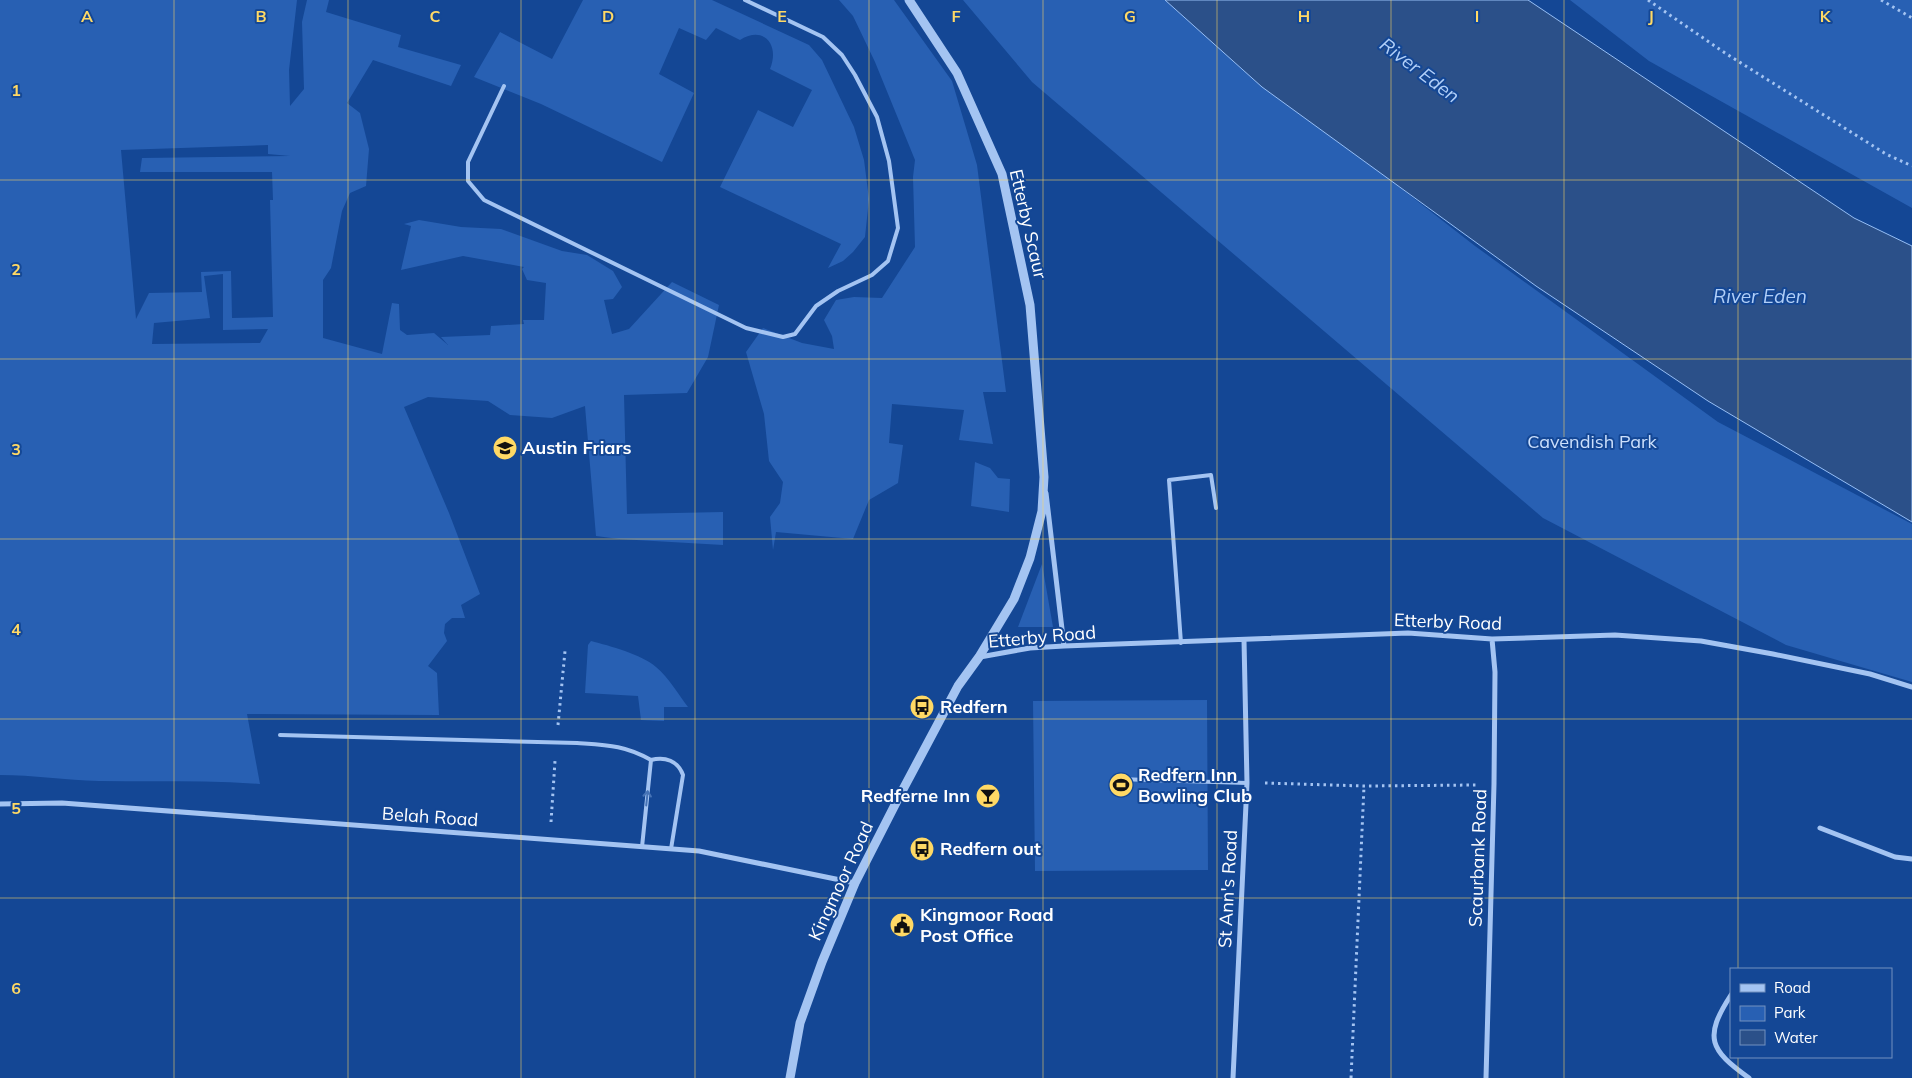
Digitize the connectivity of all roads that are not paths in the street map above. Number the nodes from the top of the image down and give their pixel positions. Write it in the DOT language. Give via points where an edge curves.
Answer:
graph roads {
  1 [pos="745,0"];
  2 [pos="909,0"];
  3 [pos="504,86"];
  4 [pos="1044,477"];
  5 [pos="1216,508"];
  6 [pos="1492,639"];
  7 [pos="1244,640"];
  8 [pos="1181,643"];
  9 [pos="1064,646"];
  10 [pos="979,657"];
  11 [pos="1912,687"];
  12 [pos="280,735"];
  13 [pos="651,760"];
  14 [pos="1117,779"];
  15 [pos="1247,782"];
  16 [pos="0,804"];
  17 [pos="1820,828"];
  18 [pos="642,847"];
  19 [pos="671,849"];
  20 [pos="1912,859"];
  21 [pos="855,883"];
  22 [pos="1730,997"];
  23 [pos="790,1078"];
  24 [pos="1233,1078"];
  25 [pos="1486,1078"];
  26 [pos="1749,1078"];
  1 -- 3 [label="lane" via="823,37 842,55 877,116 890,161 898,228 888,260 872,275 816,306 795,334 783,337 746,328 484,200 468,180 468,162"];
  2 -- 4 [label="street, Etterby Scaur" via="957,73 1002,174 1030,305"];
  4 -- 9 [label="street, Etterby Scaur"];
  4 -- 10 [label="street, Etterby Scaur" via="1042,511 1030,558 1014,598"];
  5 -- 8 [label="lane" via="1211,475 1169,480"];
  6 -- 7 [label="street, Etterby Road" via="1408,633"];
  6 -- 11 [label="street, Etterby Road" via="1615,635 1701,641 1851,670"];
  6 -- 25 [label="street, Scaurbank Road" via="1495,672 1494,784"];
  7 -- 8 [label="street, Etterby Road"];
  7 -- 15 [label="street, St Ann's Road"];
  8 -- 9 [label="street, Etterby Road"];
  9 -- 10 [label="street, Etterby Road"];
  10 -- 21 [label="street, Kingmoor Road" via="954,694"];
  12 -- 13 [label="lane" via="577,743 634,750"];
  18 -- 13 [label="lane, one-way"];
  13 -- 19 [label="lane" via="658,758 673,762 684,775"];
  14 -- 15 [label="lane"];
  15 -- 24 [label="street, St Ann's Road"];
  16 -- 18 [label="street, Belah Road" via="62,803"];
  17 -- 20 [label="street" via="1895,857"];
  18 -- 19 [label="street, Belah Road"];
  19 -- 21 [label="street, Belah Road" via="699,851"];
  21 -- 23 [label="street, Kingmoor Road" via="800,1023"];
  22 -- 26 [label="street" via="1715,1022 1717,1051"];
}
